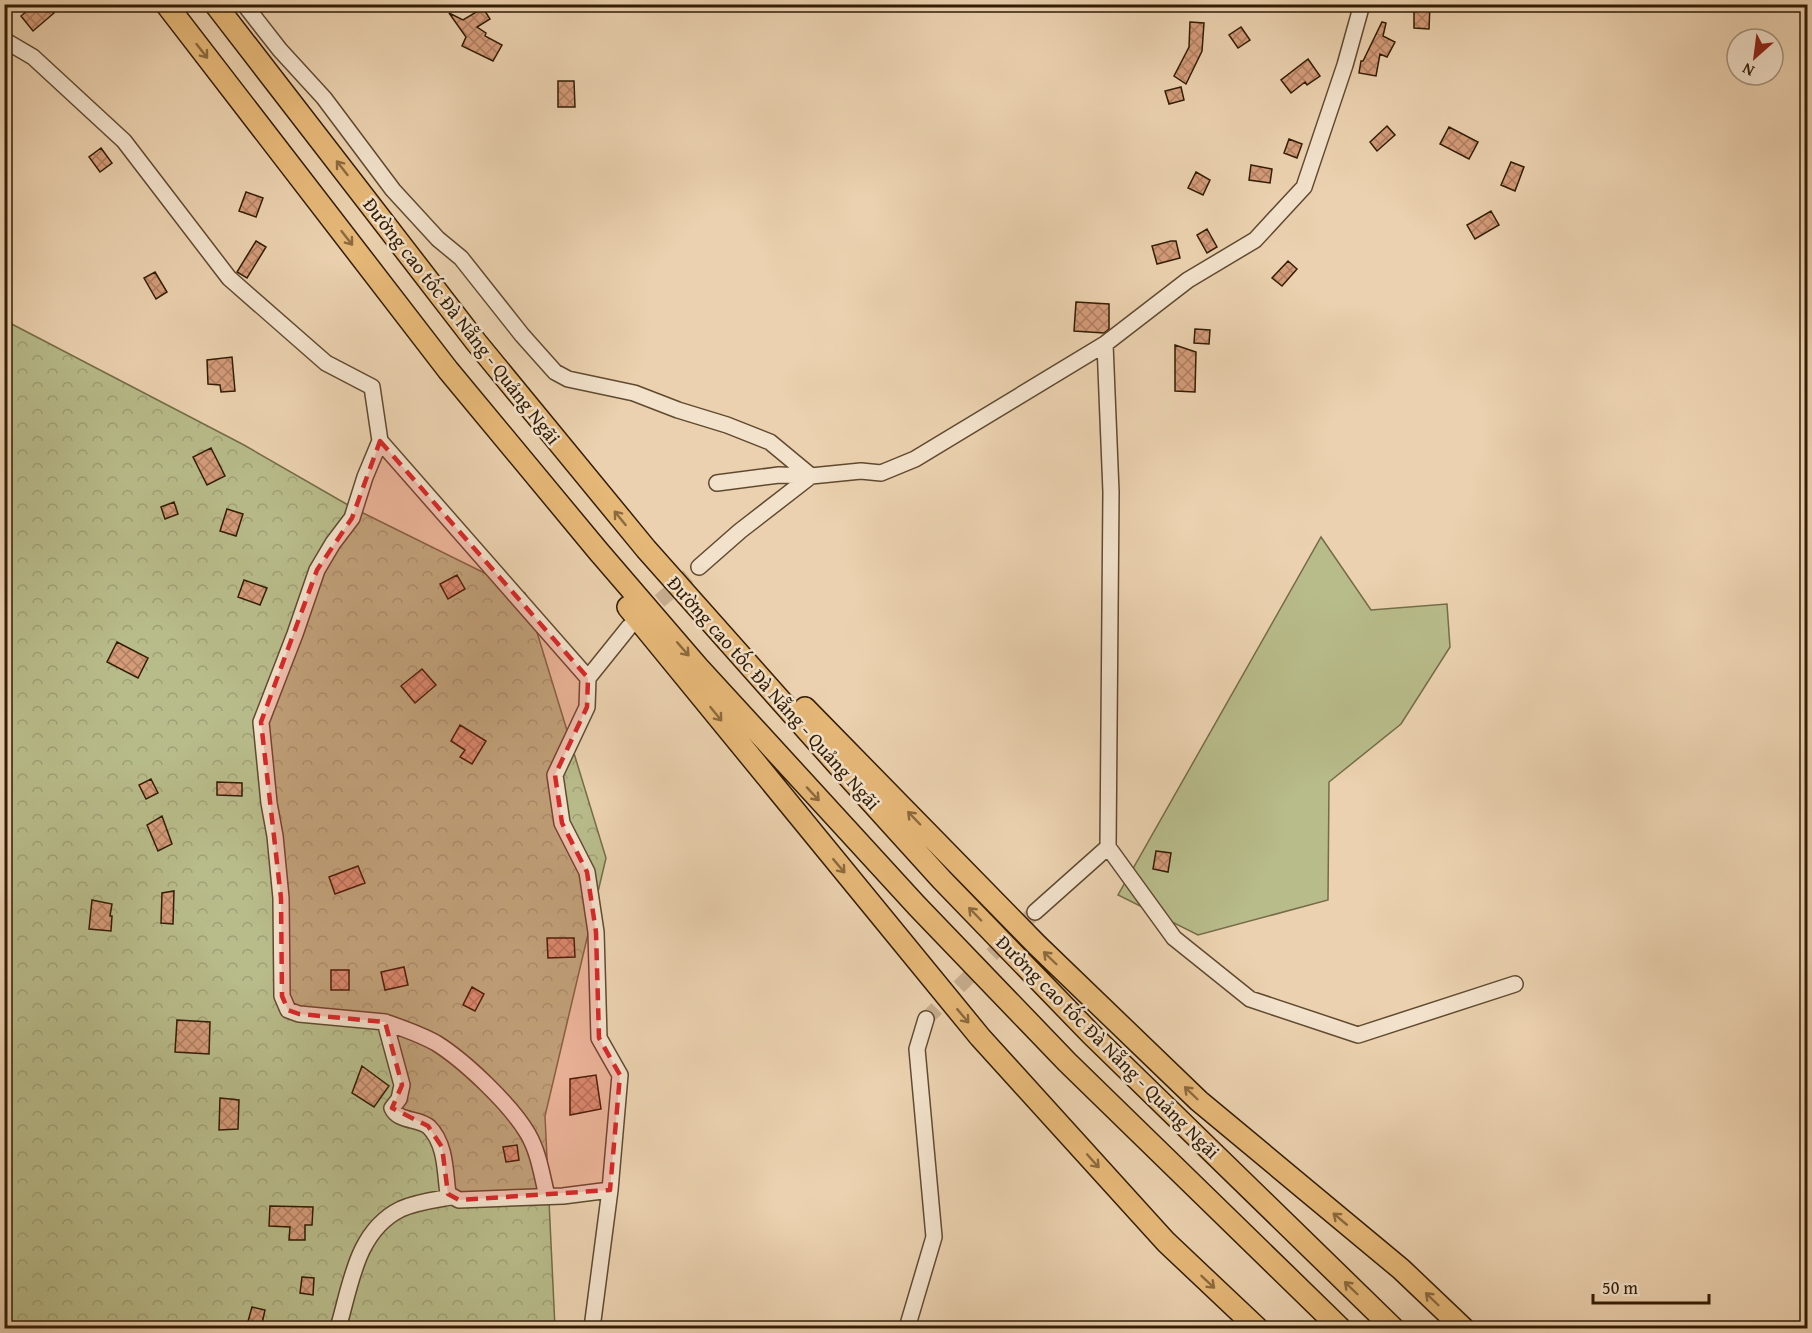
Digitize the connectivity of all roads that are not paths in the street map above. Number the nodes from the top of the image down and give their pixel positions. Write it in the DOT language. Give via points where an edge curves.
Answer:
graph roads {
  1 [pos="166,4"];
  2 [pos="215,4"];
  3 [pos="244,4"];
  4 [pos="1362,4"];
  5 [pos="4,40"];
  6 [pos="1105,344"];
  7 [pos="448,370"];
  8 [pos="380,441"];
  9 [pos="811,476"];
  10 [pos="717,483"];
  11 [pos="646,549"];
  12 [pos="699,567"];
  13 [pos="629,627"];
  14 [pos="588,678"];
  15 [pos="1108,847"];
  16 [pos="1035,912"];
  17 [pos="1515,984"];
  18 [pos="927,1019"];
  19 [pos="385,1022"];
  20 [pos="610,1190"];
  21 [pos="547,1196"];
  22 [pos="451,1197"];
  23 [pos="338,1329"];
  24 [pos="592,1329"];
  25 [pos="907,1329"];
  26 [pos="1257,1329"];
  27 [pos="1340,1329"];
  28 [pos="1393,1329"];
  29 [pos="1463,1329"];
  1 -- 7 [label="highway, Đường cao tốc Đà Nẵng - Quảng Ngãi, one-way"];
  11 -- 2 [label="highway, Đường cao tốc Đà Nẵng - Quảng Ngãi, one-way" via="476,342"];
  3 -- 9 [label="street" via="324,98 393,190 461,258 555,372 568,379 634,393 770,442"];
  4 -- 6 [label="street" via="1304,187 1255,240 1188,280"];
  5 -- 8 [label="street" via="33,57 124,141 229,278 326,363 372,387"];
  6 -- 9 [label="street" via="915,459 881,473"];
  6 -- 15 [label="street" via="1112,492"];
  7 -- 26 [label="highway, one-way" via="615,590 980,1037 1166,1242"];
  7 -- 27 [label="highway, Đường cao tốc Đà Nẵng - Quảng Ngãi, one-way" via="698,667 909,898 1067,1062"];
  8 -- 14 [label="street"];
  8 -- 19 [label="street" via="352,518 317,570 261,722 282,898 282,996 288,1010 299,1014"];
  9 -- 10 [label="street" via="779,475"];
  9 -- 12 [label="street"];
  28 -- 11 [label="highway, Đường cao tốc Đà Nẵng - Quảng Ngãi, one-way" via="1091,1034 942,880"];
  29 -- 11 [label="highway, one-way" via="1401,1269 1199,1101 1037,945"];
  13 -- 14 [label="street"];
  14 -- 20 [label="street" via="587,707 555,775 562,823 587,872 596,932 599,1038 620,1075"];
  15 -- 16 [label="street"];
  15 -- 17 [label="street" via="1174,938 1250,999 1358,1035"];
  18 -- 25 [label="street" via="917,1049 934,1237"];
  19 -- 21 [label="street" via="438,1044 494,1092 529,1135"];
  19 -- 22 [label="street" via="402,1085 392,1108 401,1117 428,1126 441,1147"];
  20 -- 21 [label="street"];
  20 -- 24 [label="street"];
  21 -- 22 [label="street" via="459,1200"];
  22 -- 23 [label="street" via="402,1209 374,1229 361,1250"];
}
